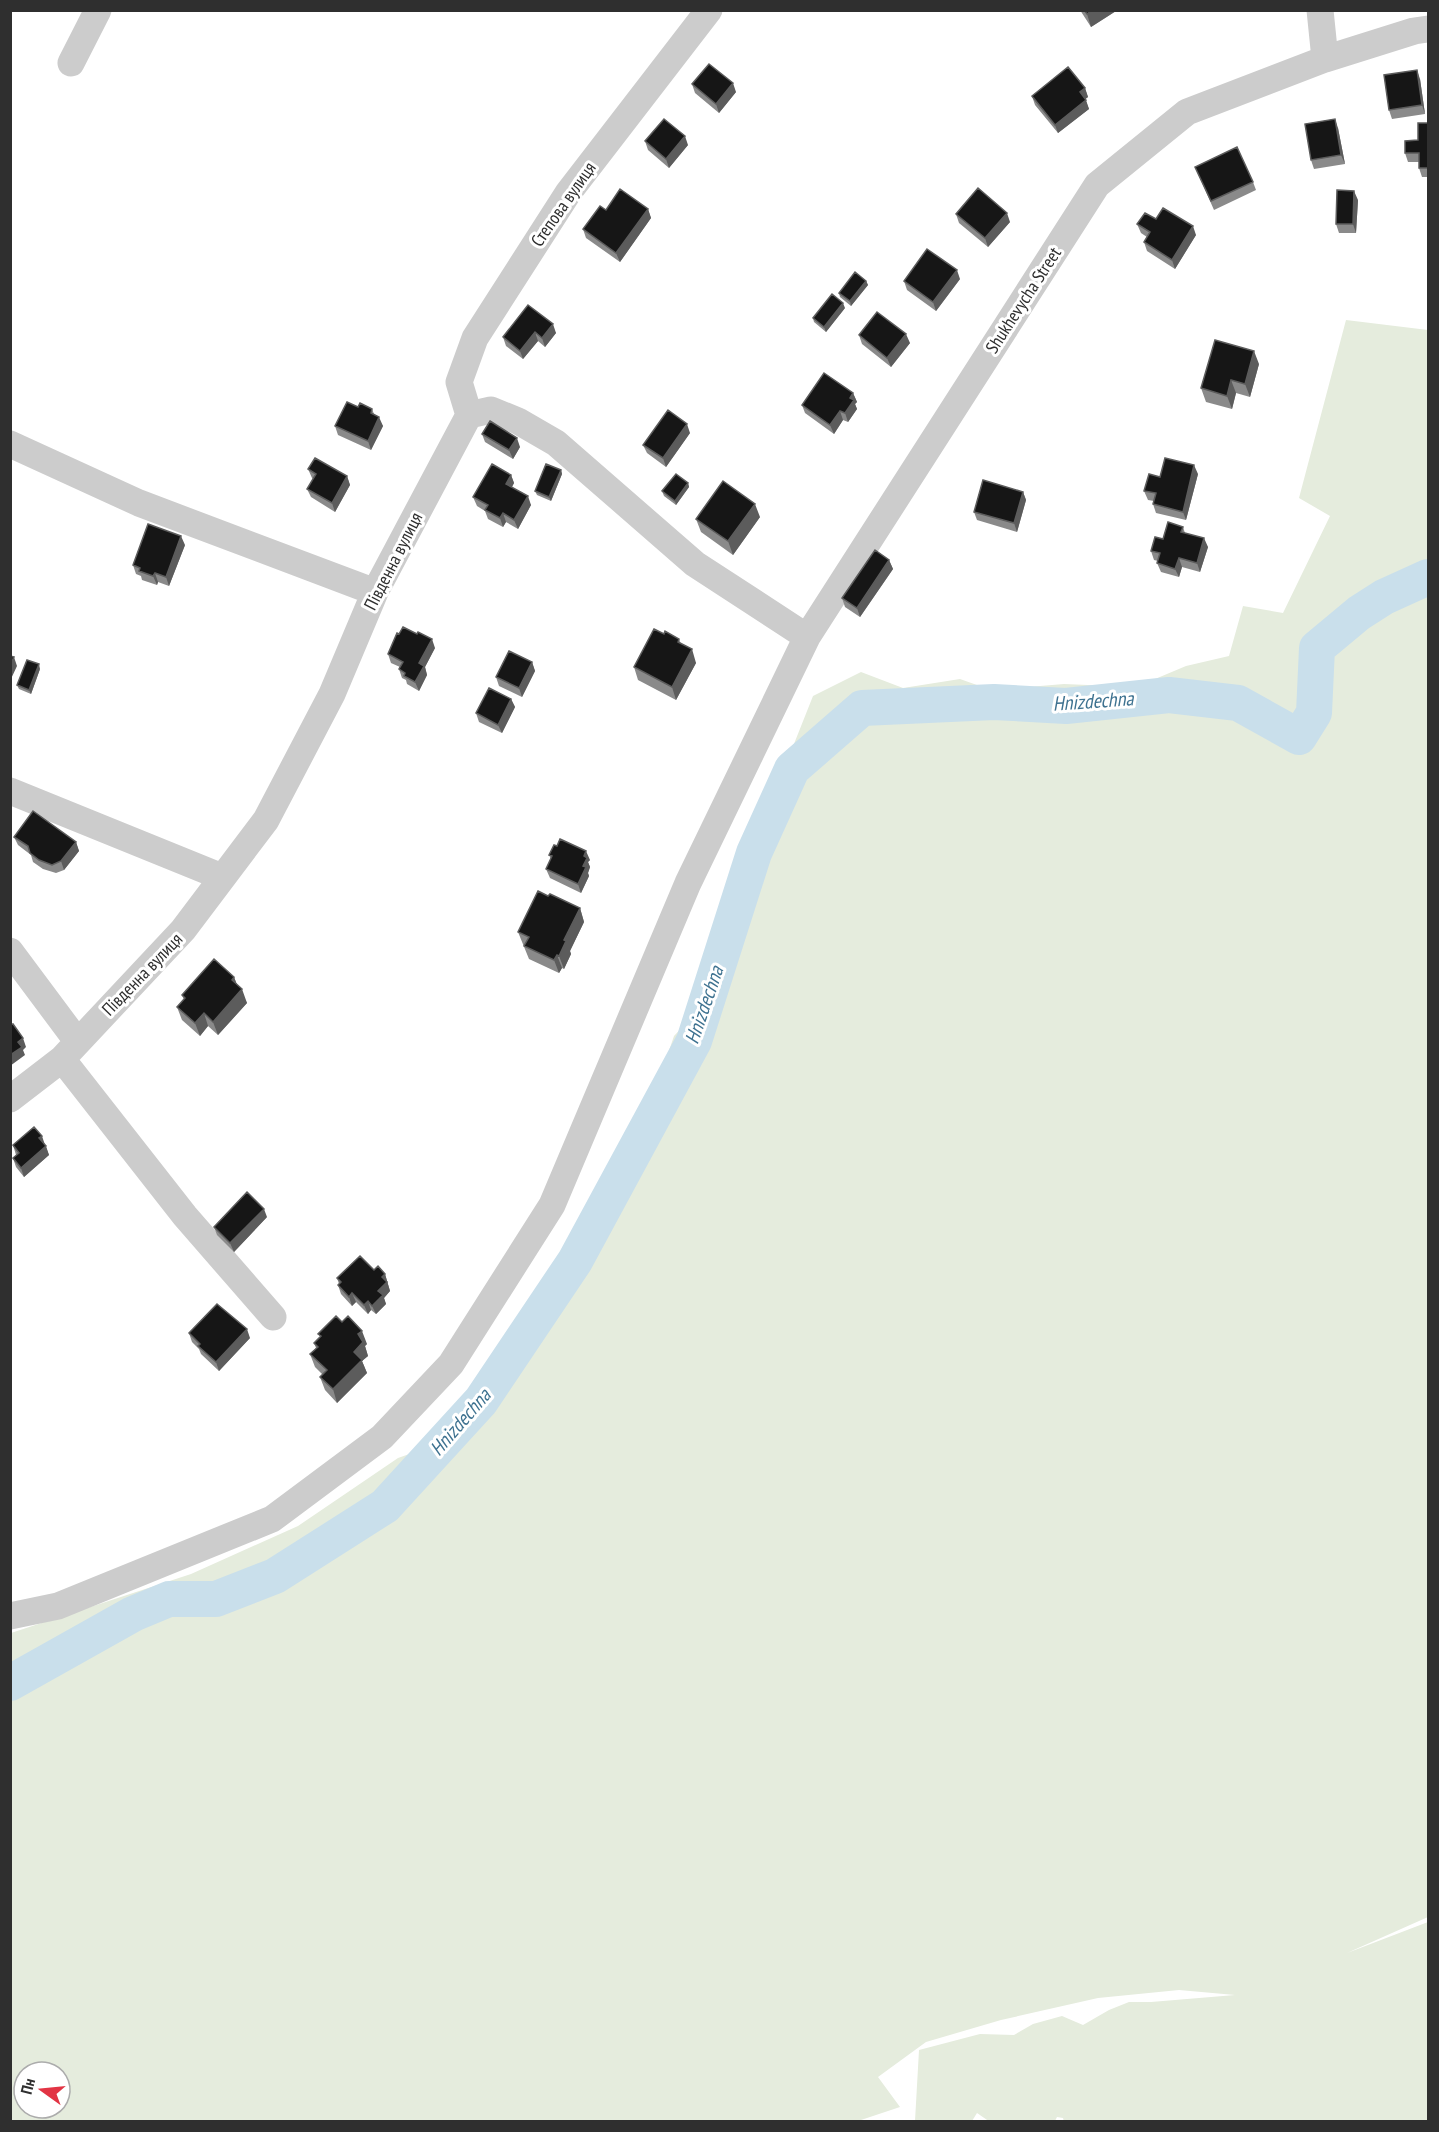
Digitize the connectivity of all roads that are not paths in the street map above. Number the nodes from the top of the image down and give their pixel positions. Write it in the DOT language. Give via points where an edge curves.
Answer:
graph roads {
  1 [pos="98,10"];
  2 [pos="708,10"];
  3 [pos="1320,10"];
  4 [pos="1428,29"];
  5 [pos="1325,59"];
  6 [pos="71,63"];
  7 [pos="469,415"];
  8 [pos="10,444"];
  9 [pos="375,592"];
  10 [pos="807,637"];
  11 [pos="10,791"];
  12 [pos="222,878"];
  13 [pos="10,951"];
  14 [pos="70,1050"];
  15 [pos="10,1099"];
  16 [pos="273,1317"];
  17 [pos="10,1616"];
  1 -- 6 [label="street"];
  2 -- 7 [label="street, Степова вулиця" via="568,193 475,338 459,382"];
  3 -- 5 [label="street"];
  4 -- 5 [label="street, Shukhevycha Street"];
  5 -- 10 [label="street, Shukhevycha Street" via="1187,112 1097,185"];
  7 -- 9 [label="street, Південна вулиця"];
  7 -- 10 [label="street" via="491,410 556,443 695,564"];
  8 -- 9 [label="street" via="139,503"];
  9 -- 12 [label="street, Південна вулиця" via="332,693 266,819"];
  10 -- 17 [label="street, Shukhevycha Street" via="688,883 552,1205 451,1364 382,1437 272,1520 58,1606"];
  11 -- 12 [label="street"];
  12 -- 14 [label="street, Південна вулиця" via="183,930"];
  13 -- 14 [label="street"];
  14 -- 15 [label="street, Південна вулиця"];
  14 -- 16 [label="street" via="185,1216"];
}
